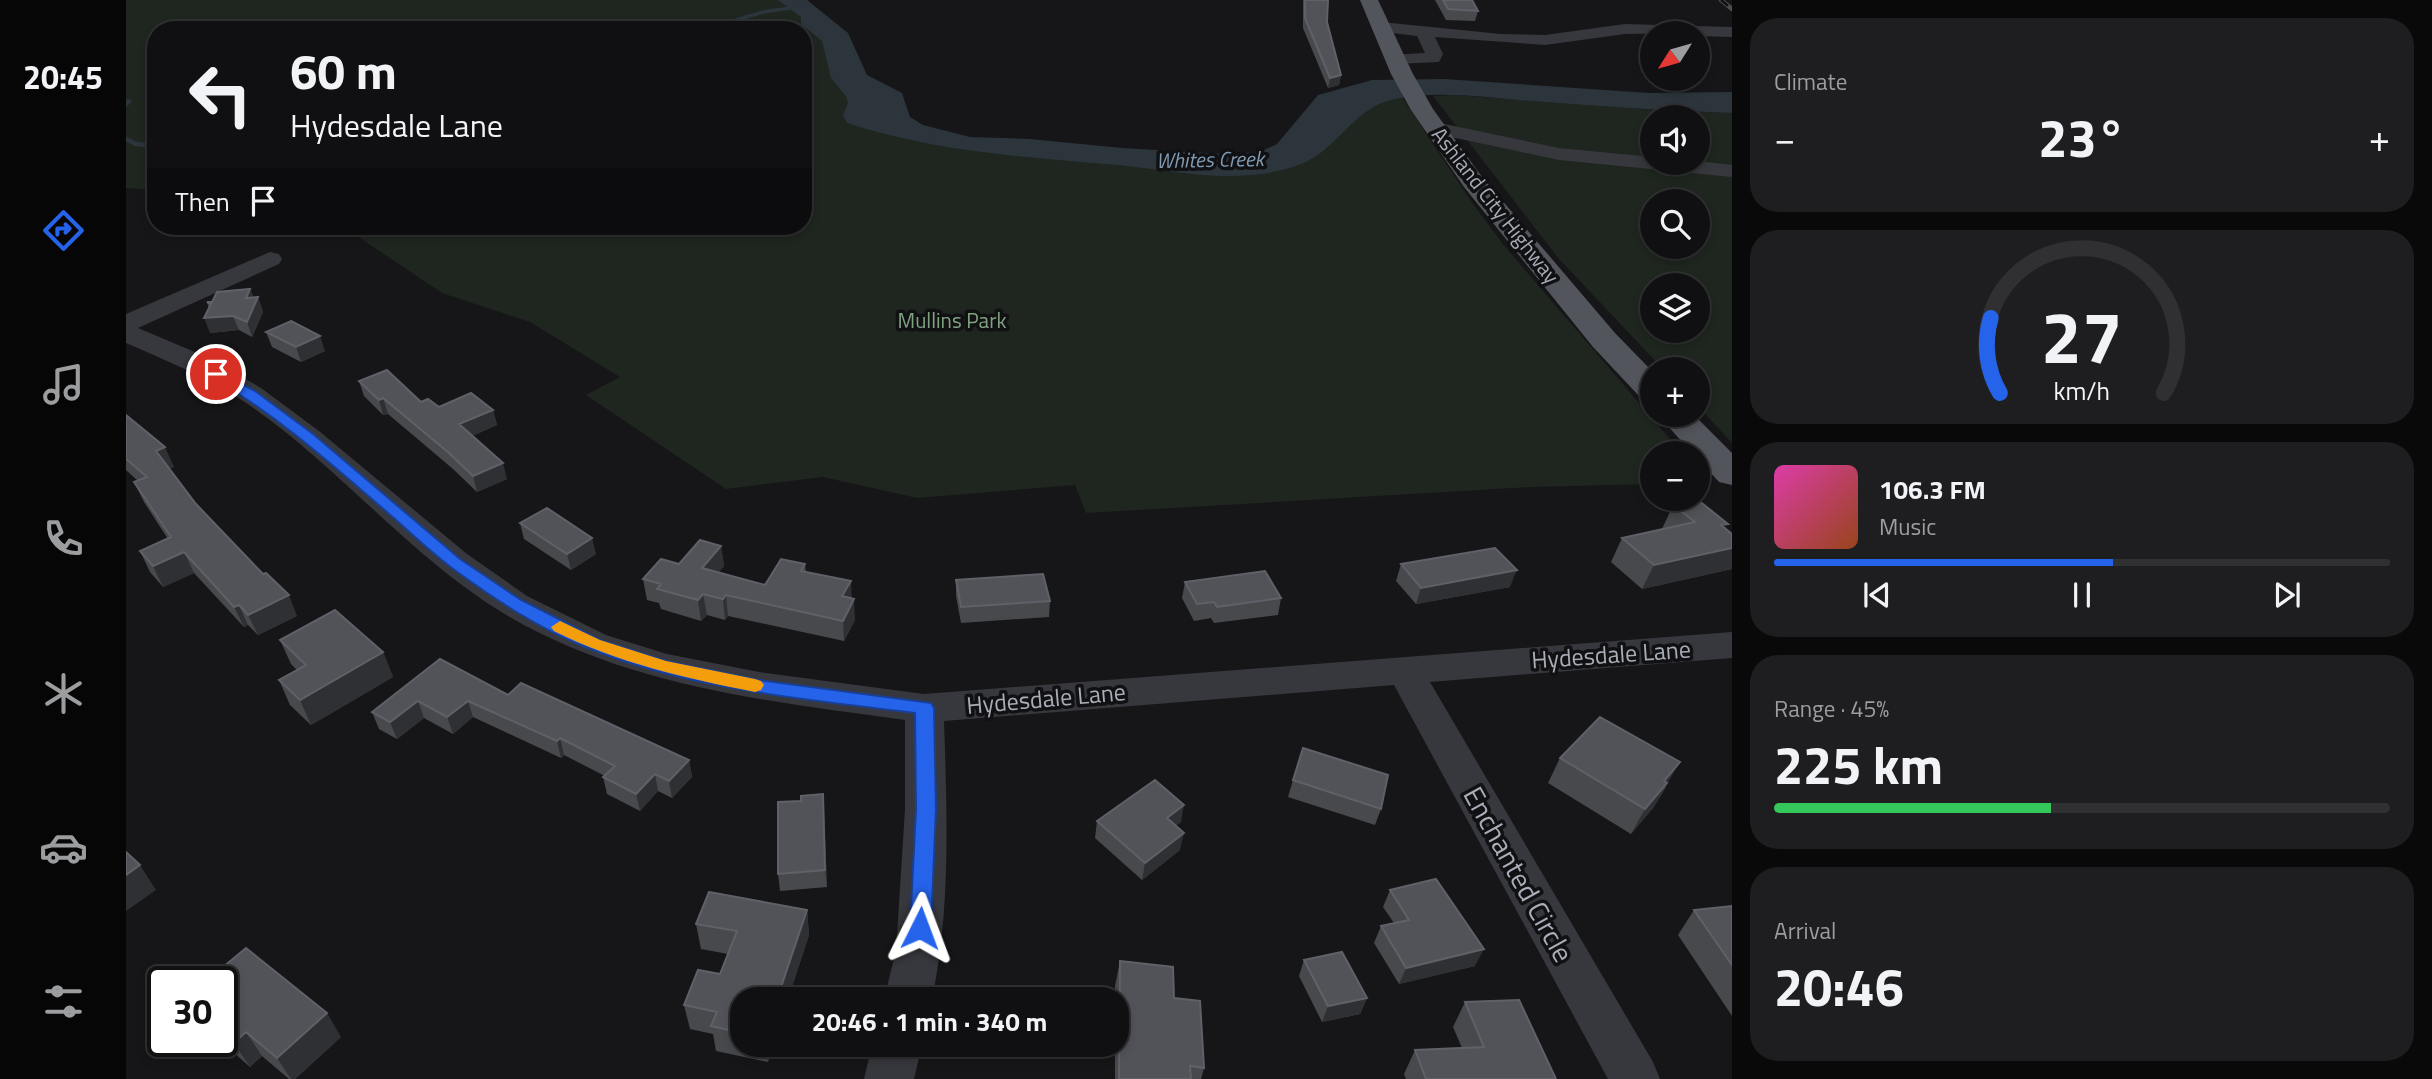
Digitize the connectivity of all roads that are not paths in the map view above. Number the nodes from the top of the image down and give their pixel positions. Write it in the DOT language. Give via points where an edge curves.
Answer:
graph roads {
  1 [pos="1369,0"];
  2 [pos="1381,27"];
  3 [pos="1423,31"];
  4 [pos="1732,32"];
  5 [pos="1399,67"];
  6 [pos="1429,119"];
  7 [pos="1732,171"];
  8 [pos="270,259"];
  9 [pos="126,324"];
  10 [pos="126,333"];
  11 [pos="1640,378"];
  12 [pos="1687,427"];
  13 [pos="1732,474"];
  14 [pos="1732,645"];
  15 [pos="1404,669"];
  16 [pos="924,708"];
  17 [pos="911,987"];
  18 [pos="894,1057"];
  19 [pos="889,1079"];
  20 [pos="1635,1079"];
  1 -- 2 [label="main road, Ashland City Highway"];
  2 -- 3 [label="street"];
  2 -- 5 [label="main road, Ashland City Highway"];
  3 -- 4 [label="street" via="1545,40 1625,29"];
  3 -- 5 [label="street" via="1433,58"];
  5 -- 6 [label="main road, Ashland City Highway"];
  6 -- 7 [label="street" via="1559,154"];
  6 -- 11 [label="main road, Ashland City Highway" via="1481,193"];
  8 -- 9 [label="street"];
  10 -- 16 [label="street, Hydesdale Lane" via="198,364 251,394 455,562 515,604 593,644 665,667 759,686"];
  12 -- 13 [label="main road"];
  14 -- 15 [label="street, Hydesdale Lane"];
  15 -- 16 [label="street, Hydesdale Lane"];
  15 -- 20 [label="street, Enchanted Circle"];
  16 -- 17 [label="street" via="926,809 919,951"];
  18 -- 19 [label="street"];
}
